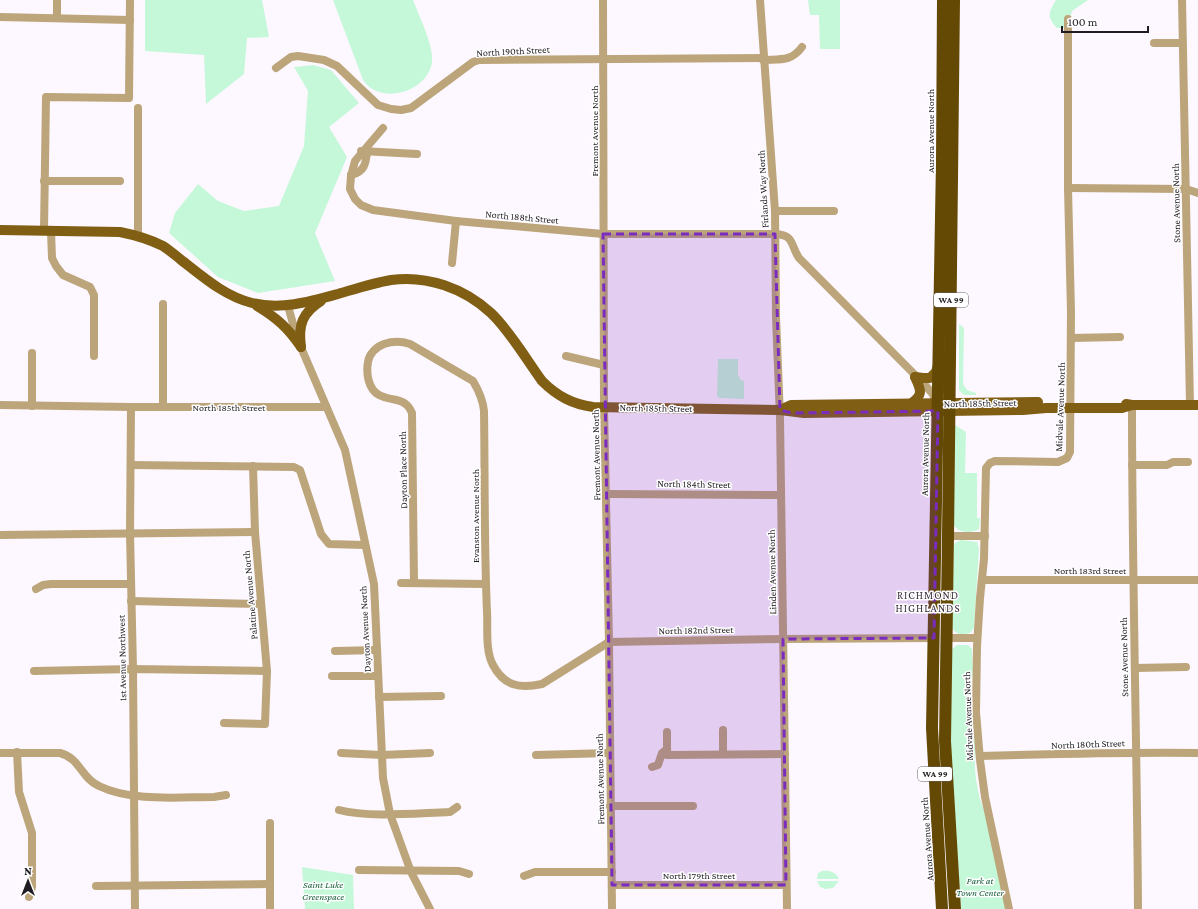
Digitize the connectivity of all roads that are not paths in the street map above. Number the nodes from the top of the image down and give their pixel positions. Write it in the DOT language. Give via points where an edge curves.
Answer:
graph roads {
  1 [pos="57,0"];
  2 [pos="130,0"];
  3 [pos="603,0"];
  4 [pos="760,0"];
  5 [pos="943,0"];
  6 [pos="954,0"];
  7 [pos="1182,0"];
  8 [pos="0,17"];
  9 [pos="57,18"];
  10 [pos="1068,19"];
  11 [pos="130,20"];
  12 [pos="1182,42"];
  13 [pos="1154,43"];
  14 [pos="802,47"];
  15 [pos="604,58"];
  16 [pos="763,59"];
  17 [pos="276,68"];
  18 [pos="138,108"];
  19 [pos="383,128"];
  20 [pos="942,144"];
  21 [pos="364,152"];
  22 [pos="952,152"];
  23 [pos="417,154"];
  24 [pos="942,161"];
  25 [pos="952,172"];
  26 [pos="44,181"];
  27 [pos="120,181"];
  28 [pos="1068,188"];
  29 [pos="1186,189"];
  30 [pos="1198,193"];
  31 [pos="834,210"];
  32 [pos="775,211"];
  33 [pos="456,221"];
  34 [pos="0,230"];
  35 [pos="47,230"];
  36 [pos="603,234"];
  37 [pos="775,234"];
  38 [pos="138,236"];
  39 [pos="452,263"];
  40 [pos="941,273"];
  41 [pos="951,280"];
  42 [pos="328,297"];
  43 [pos="252,303"];
  44 [pos="163,304"];
  45 [pos="288,306"];
  46 [pos="1120,337"];
  47 [pos="1071,338"];
  48 [pos="301,348"];
  49 [pos="32,353"];
  50 [pos="94,356"];
  51 [pos="566,356"];
  52 [pos="939,362"];
  53 [pos="604,365"];
  54 [pos="915,377"];
  55 [pos="473,381"];
  56 [pos="910,404"];
  57 [pos="0,405"];
  58 [pos="1071,405"];
  59 [pos="1132,405"];
  60 [pos="1194,405"];
  61 [pos="32,406"];
  62 [pos="131,407"];
  63 [pos="163,407"];
  64 [pos="326,407"];
  65 [pos="944,407"];
  66 [pos="604,408"];
  67 [pos="780,410"];
  68 [pos="1188,462"];
  69 [pos="131,465"];
  70 [pos="1132,465"];
  71 [pos="253,466"];
  72 [pos="607,494"];
  73 [pos="781,495"];
  74 [pos="255,532"];
  75 [pos="130,533"];
  76 [pos="0,535"];
  77 [pos="948,536"];
  78 [pos="985,536"];
  79 [pos="364,545"];
  80 [pos="935,553"];
  81 [pos="947,562"];
  82 [pos="982,580"];
  83 [pos="1198,580"];
  84 [pos="1133,581"];
  85 [pos="401,583"];
  86 [pos="414,583"];
  87 [pos="131,584"];
  88 [pos="486,584"];
  89 [pos="36,589"];
  90 [pos="131,601"];
  91 [pos="260,604"];
  92 [pos="940,638"];
  93 [pos="977,638"];
  94 [pos="783,639"];
  95 [pos="609,642"];
  96 [pos="377,650"];
  97 [pos="335,651"];
  98 [pos="1186,667"];
  99 [pos="1135,668"];
  100 [pos="133,669"];
  101 [pos="34,671"];
  102 [pos="267,671"];
  103 [pos="332,676"];
  104 [pos="377,676"];
  105 [pos="441,696"];
  106 [pos="379,697"];
  107 [pos="224,723"];
  108 [pos="723,730"];
  109 [pos="667,732"];
  110 [pos="933,747"];
  111 [pos="18,752"];
  112 [pos="340,752"];
  113 [pos="667,752"];
  114 [pos="1136,752"];
  115 [pos="0,753"];
  116 [pos="430,753"];
  117 [pos="610,753"];
  118 [pos="1198,753"];
  119 [pos="723,754"];
  120 [pos="785,754"];
  121 [pos="382,755"];
  122 [pos="536,755"];
  123 [pos="980,756"];
  124 [pos="945,760"];
  125 [pos="652,767"];
  126 [pos="226,795"];
  127 [pos="134,797"];
  128 [pos="610,806"];
  129 [pos="693,806"];
  130 [pos="457,807"];
  131 [pos="340,810"];
  132 [pos="390,814"];
  133 [pos="270,823"];
  134 [pos="359,870"];
  135 [pos="411,872"];
  136 [pos="612,872"];
  137 [pos="469,874"];
  138 [pos="524,876"];
  139 [pos="270,884"];
  140 [pos="135,885"];
  141 [pos="612,885"];
  142 [pos="786,885"];
  143 [pos="96,886"];
  144 [pos="941,891"];
  145 [pos="29,897"];
  146 [pos="955,904"];
  147 [pos="135,909"];
  148 [pos="270,909"];
  149 [pos="430,909"];
  150 [pos="612,909"];
  151 [pos="787,909"];
  152 [pos="942,909"];
  153 [pos="1009,909"];
  154 [pos="1138,909"];
  1 -- 9 [label="street"];
  2 -- 11 [label="street"];
  3 -- 15 [label="street, Fremont Avenue North"];
  4 -- 16 [label="street, Firlands Way North"];
  5 -- 20 [label="highway, Aurora Avenue North / WA 99"];
  6 -- 22 [label="highway, Aurora Avenue North / WA 99"];
  7 -- 12 [label="street, Stone Avenue North"];
  8 -- 9 [label="street"];
  9 -- 11 [label="street"];
  10 -- 28 [label="street, Midvale Avenue North"];
  11 -- 26 [label="street" via="129,98 46,97"];
  12 -- 13 [label="street"];
  12 -- 29 [label="street, Stone Avenue North"];
  14 -- 16 [label="street, North 190th Street" via="794,56"];
  15 -- 16 [label="street, North 190th Street"];
  15 -- 17 [label="street, North 190th Street" via="479,60 411,108 401,110 378,105 338,66 324,60 298,56"];
  15 -- 36 [label="street, Fremont Avenue North"];
  16 -- 32 [label="street, Firlands Way North"];
  18 -- 38 [label="street"];
  19 -- 21 [label="street, North 188th Street"];
  20 -- 22 [label="main road"];
  20 -- 24 [label="highway, Aurora Avenue North / WA 99"];
  21 -- 23 [label="street"];
  21 -- 33 [label="street, North 188th Street" via="355,160 350,189 361,205 385,213"];
  22 -- 25 [label="highway, Aurora Avenue North / WA 99"];
  24 -- 25 [label="main road"];
  24 -- 40 [label="highway, Aurora Avenue North / WA 99"];
  25 -- 41 [label="highway, Aurora Avenue North / WA 99"];
  26 -- 27 [label="street"];
  26 -- 35 [label="street"];
  28 -- 29 [label="street"];
  28 -- 47 [label="street, Midvale Avenue North"];
  29 -- 30 [label="street"];
  29 -- 60 [label="street, Stone Avenue North"];
  31 -- 32 [label="street"];
  32 -- 37 [label="street, Firlands Way North"];
  33 -- 36 [label="street, North 188th Street"];
  33 -- 39 [label="street"];
  34 -- 35 [label="main road"];
  35 -- 38 [label="main road" via="120,232"];
  35 -- 50 [label="street" via="56,266 63,274 90,287 94,295"];
  36 -- 37 [label="street, North 188th Street"];
  36 -- 53 [label="street, Fremont Avenue North"];
  37 -- 54 [label="street, Firlands Way North" via="788,236 799,258"];
  37 -- 67 [label="street, Linden Avenue North"];
  38 -- 43 [label="main road" via="164,247 222,291"];
  40 -- 41 [label="main road"];
  40 -- 52 [label="highway, Aurora Avenue North / WA 99"];
  41 -- 65 [label="highway, Aurora Avenue North / WA 99"];
  42 -- 45 [label="main road"];
  42 -- 48 [label="main road" via="311,308 304,318 300,335"];
  42 -- 66 [label="main road, North 185th Street" via="400,279 429,281 450,287 472,298 492,314 542,381 556,394 572,402"];
  43 -- 45 [label="main road"];
  43 -- 48 [label="main road" via="284,325"];
  44 -- 63 [label="street"];
  45 -- 48 [label="street, Dayton Avenue North"];
  46 -- 47 [label="street"];
  47 -- 58 [label="street, Midvale Avenue North"];
  48 -- 64 [label="street, Dayton Avenue North"];
  49 -- 61 [label="street"];
  51 -- 53 [label="street"];
  52 -- 54 [label="main road" via="933,376 927,379"];
  52 -- 65 [label="highway, Aurora Avenue North / WA 99"];
  53 -- 66 [label="street, Fremont Avenue North"];
  54 -- 56 [label="main road" via="920,386 920,394"];
  54 -- 65 [label="street, Firlands Way North"];
  55 -- 86 [label="street, Dayton Place North" via="402,341 380,346 368,359 369,381 372,388 379,394 405,403 412,413"];
  55 -- 88 [label="street, Evanston Avenue North" via="481,396 484,411"];
  56 -- 65 [label="main road, North 185th Street"];
  56 -- 67 [label="main road, North 185th Street" via="791,405"];
  57 -- 61 [label="street, North 185th Street"];
  58 -- 59 [label="main road, North 185th Street"];
  58 -- 65 [label="main road, North 185th Street"];
  58 -- 78 [label="street, Midvale Avenue North" via="1070,452 1065,460 995,461 987,466"];
  59 -- 60 [label="main road, North 185th Street"];
  59 -- 70 [label="street, Stone Avenue North"];
  61 -- 62 [label="street, North 185th Street"];
  62 -- 63 [label="street, North 185th Street"];
  62 -- 69 [label="street, 1st Avenue Northwest"];
  63 -- 64 [label="street, North 185th Street"];
  64 -- 79 [label="street, Dayton Avenue North" via="345,450"];
  65 -- 67 [label="main road, North 185th Street" via="804,413"];
  65 -- 77 [label="highway, Aurora Avenue North / WA 99"];
  65 -- 80 [label="highway, Aurora Avenue North / WA 99"];
  66 -- 67 [label="main road, North 185th Street"];
  66 -- 72 [label="street, Fremont Avenue North"];
  67 -- 73 [label="street, Linden Avenue North"];
  68 -- 70 [label="street" via="1173,462 1167,466"];
  69 -- 71 [label="street"];
  69 -- 75 [label="street, 1st Avenue Northwest"];
  70 -- 84 [label="street, Stone Avenue North"];
  71 -- 74 [label="street, Palatine Avenue North"];
  71 -- 79 [label="street" via="294,467 300,470 321,534 329,544"];
  72 -- 73 [label="street, North 184th Street"];
  72 -- 95 [label="street, Fremont Avenue North"];
  73 -- 94 [label="street, Linden Avenue North"];
  74 -- 75 [label="street"];
  74 -- 91 [label="street, Palatine Avenue North"];
  75 -- 76 [label="street"];
  75 -- 87 [label="street, 1st Avenue Northwest"];
  77 -- 78 [label="street"];
  77 -- 81 [label="highway, Aurora Avenue North / WA 99"];
  78 -- 82 [label="street, Midvale Avenue North"];
  79 -- 96 [label="street, Dayton Avenue North" via="374,584"];
  80 -- 81 [label="main road"];
  80 -- 92 [label="highway, Aurora Avenue North / WA 99" via="934,616"];
  81 -- 92 [label="highway, Aurora Avenue North / WA 99"];
  82 -- 84 [label="street, North 183rd Street"];
  82 -- 93 [label="street, Midvale Avenue North"];
  83 -- 84 [label="street, North 183rd Street"];
  84 -- 99 [label="street, Stone Avenue North"];
  85 -- 86 [label="street"];
  86 -- 88 [label="street"];
  87 -- 89 [label="street" via="51,584"];
  87 -- 90 [label="street, 1st Avenue Northwest"];
  88 -- 95 [label="street, Evanston Avenue North" via="489,654 502,678 510,684 521,687 542,684"];
  90 -- 91 [label="street"];
  90 -- 100 [label="street, 1st Avenue Northwest"];
  91 -- 102 [label="street, Palatine Avenue North"];
  92 -- 93 [label="street, North 182nd Street"];
  92 -- 94 [label="street, North 182nd Street"];
  92 -- 110 [label="highway, Aurora Avenue North / WA 99"];
  92 -- 124 [label="highway, Aurora Avenue North / WA 99" via="945,655"];
  93 -- 123 [label="street, Midvale Avenue North" via="976,696"];
  94 -- 95 [label="street, North 182nd Street"];
  94 -- 120 [label="street, Linden Avenue North"];
  95 -- 117 [label="street, Fremont Avenue North"];
  96 -- 97 [label="street"];
  96 -- 104 [label="street, Dayton Avenue North"];
  98 -- 99 [label="street"];
  99 -- 114 [label="street, Stone Avenue North"];
  100 -- 101 [label="street"];
  100 -- 102 [label="street"];
  100 -- 127 [label="street, 1st Avenue Northwest"];
  102 -- 107 [label="street, Palatine Avenue North" via="266,724"];
  103 -- 104 [label="street"];
  104 -- 106 [label="street, Dayton Avenue North"];
  105 -- 106 [label="street"];
  106 -- 121 [label="street, Dayton Avenue North"];
  108 -- 119 [label="street"];
  109 -- 113 [label="street"];
  110 -- 124 [label="main road"];
  110 -- 144 [label="highway, Aurora Avenue North / WA 99"];
  111 -- 115 [label="street"];
  111 -- 127 [label="street" via="67,755 78,764 87,778 98,786"];
  111 -- 145 [label="street" via="18,792 32,832 32,887"];
  112 -- 121 [label="street"];
  113 -- 119 [label="street"];
  113 -- 125 [label="street" via="662,753 658,765"];
  114 -- 118 [label="street, North 180th Street"];
  114 -- 123 [label="street, North 180th Street"];
  114 -- 154 [label="street, Stone Avenue North"];
  116 -- 121 [label="street"];
  117 -- 122 [label="street"];
  117 -- 128 [label="street, Fremont Avenue North"];
  119 -- 120 [label="street"];
  120 -- 142 [label="street, Linden Avenue North"];
  121 -- 132 [label="street, Dayton Avenue North" via="383,778"];
  123 -- 153 [label="street, Midvale Avenue North" via="986,806"];
  124 -- 146 [label="highway, Aurora Avenue North / WA 99"];
  126 -- 127 [label="street"];
  127 -- 140 [label="street, 1st Avenue Northwest"];
  128 -- 129 [label="street"];
  128 -- 136 [label="street, Fremont Avenue North"];
  130 -- 132 [label="street" via="450,812"];
  131 -- 132 [label="street" via="352,813"];
  132 -- 135 [label="street, Dayton Avenue North"];
  133 -- 139 [label="street"];
  134 -- 135 [label="street"];
  135 -- 137 [label="street" via="459,871"];
  135 -- 149 [label="street, Dayton Avenue North"];
  136 -- 138 [label="street" via="535,872"];
  136 -- 141 [label="street, Fremont Avenue North"];
  139 -- 140 [label="street"];
  139 -- 148 [label="street"];
  140 -- 143 [label="street"];
  140 -- 147 [label="street, 1st Avenue Northwest"];
  141 -- 142 [label="street, North 179th Street"];
  141 -- 150 [label="street, Fremont Avenue North"];
  142 -- 151 [label="street, Linden Avenue North"];
  144 -- 146 [label="main road" via="948,894"];
  144 -- 152 [label="highway, Aurora Avenue North / WA 99"];
}
